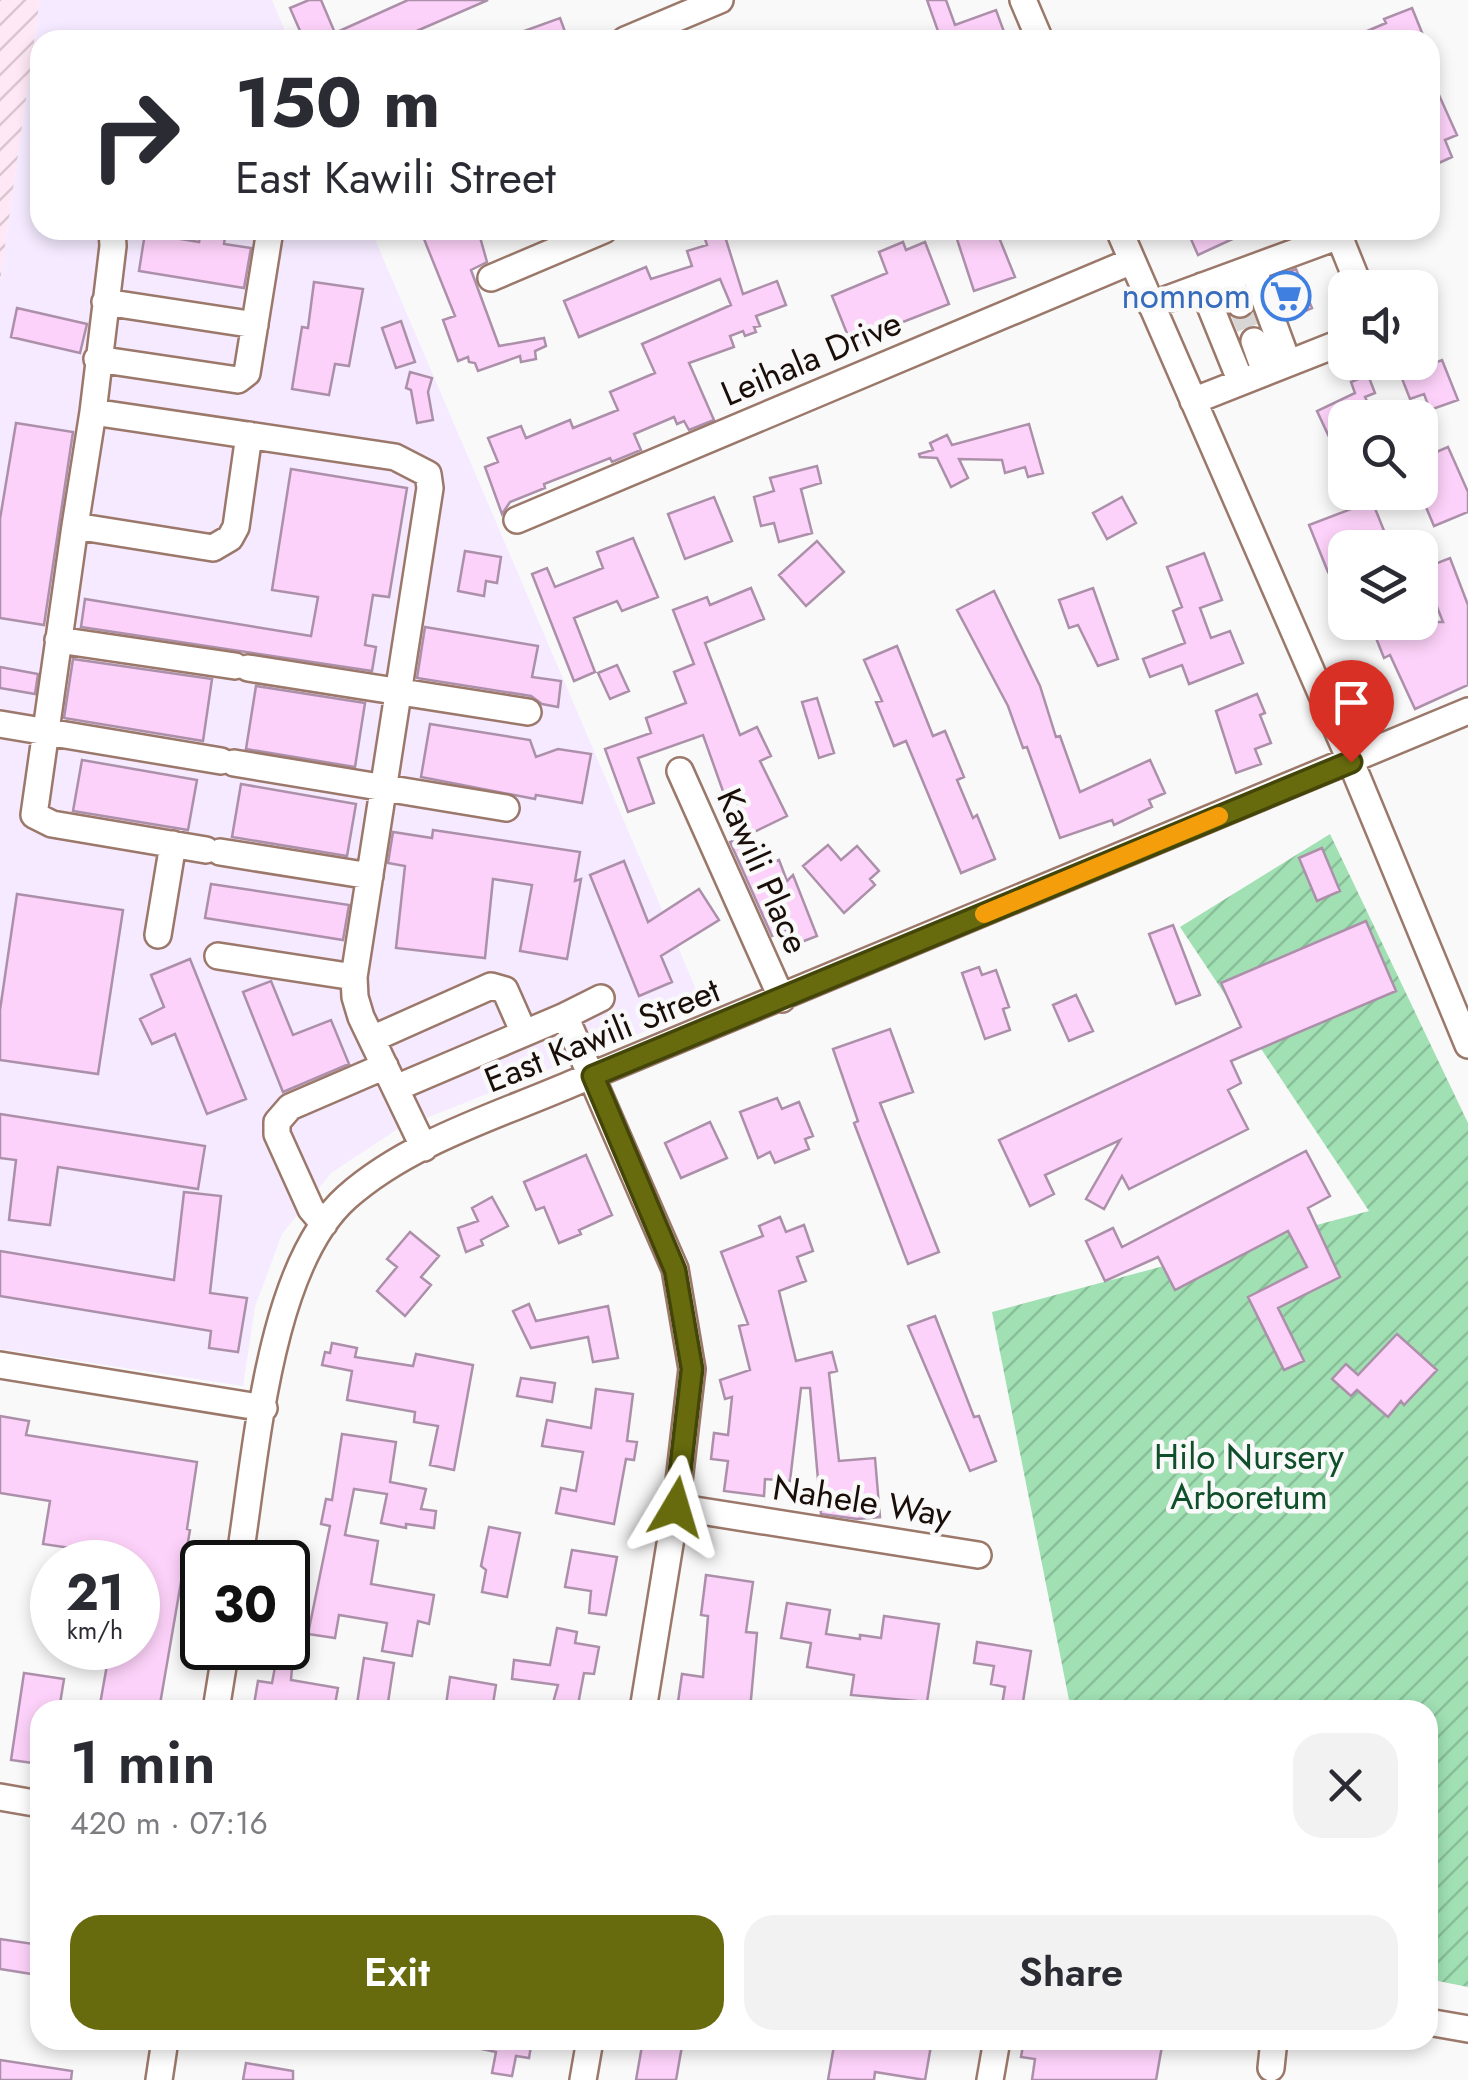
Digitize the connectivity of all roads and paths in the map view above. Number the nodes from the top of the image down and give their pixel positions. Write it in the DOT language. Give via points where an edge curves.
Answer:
graph roads {
  1 [pos="720,0"];
  2 [pos="1024,0"];
  3 [pos="649,30"];
  4 [pos="1036,30"];
  5 [pos="113,240"];
  6 [pos="268,240"];
  7 [pos="580,240"];
  8 [pos="1123,240"];
  9 [pos="1327,240"];
  10 [pos="1340,240"];
  11 [pos="1132,261"];
  12 [pos="1352,270"];
  13 [pos="1241,272"];
  14 [pos="491,278"];
  15 [pos="1202,286"];
  16 [pos="105,302"];
  17 [pos="1240,304"];
  18 [pos="1151,305"];
  19 [pos="255,325"];
  20 [pos="1254,342"];
  21 [pos="1328,348"];
  22 [pos="98,358"];
  23 [pos="1265,373"];
  24 [pos="1193,401"];
  25 [pos="93,412"];
  26 [pos="249,435"];
  27 [pos="517,520"];
  28 [pos="75,526"];
  29 [pos="58,640"];
  30 [pos="398,690"];
  31 [pos="528,712"];
  32 [pos="1468,712"];
  33 [pos="0,724"];
  34 [pos="44,731"];
  35 [pos="1351,762"];
  36 [pos="680,771"];
  37 [pos="383,788"];
  38 [pos="506,808"];
  39 [pos="172,844"];
  40 [pos="370,876"];
  41 [pos="158,935"];
  42 [pos="218,956"];
  43 [pos="354,976"];
  44 [pos="601,998"];
  45 [pos="782,998"];
  46 [pos="565,1016"];
  47 [pos="524,1034"];
  48 [pos="372,1039"];
  49 [pos="1468,1045"];
  50 [pos="593,1076"];
  51 [pos="390,1077"];
  52 [pos="424,1148"];
  53 [pos="324,1224"];
  54 [pos="0,1365"];
  55 [pos="264,1408"];
  56 [pos="676,1507"];
  57 [pos="243,1540"];
  58 [pos="978,1555"];
  59 [pos="222,1670"];
  60 [pos="218,1700"];
  61 [pos="644,1700"];
  62 [pos="0,1797"];
  63 [pos="30,1802"];
  64 [pos="1438,2024"];
  65 [pos="1468,2029"];
  66 [pos="164,2050"];
  67 [pos="588,2050"];
  68 [pos="995,2050"];
  69 [pos="1273,2050"];
  70 [pos="1271,2068"];
  71 [pos="160,2080"];
  72 [pos="583,2080"];
  73 [pos="990,2080"];
  1 -- 3 [label="street"];
  2 -- 4 [label="street"];
  5 -- 16 [label="street"];
  6 -- 19 [label="street"];
  7 -- 14 [label="street"];
  8 -- 11 [label="street"];
  9 -- 13 [label="street"];
  10 -- 12 [label="street"];
  11 -- 18 [label="street"];
  11 -- 27 [label="street, Leihala Drive"];
  13 -- 15 [label="street"];
  13 -- 17 [label="street"];
  13 -- 23 [label="street"];
  15 -- 18 [label="street"];
  15 -- 23 [label="street"];
  16 -- 19 [label="street"];
  16 -- 22 [label="street"];
  18 -- 24 [label="street"];
  19 -- 22 [label="street" via="248,373 238,380"];
  20 -- 23 [label="street"];
  21 -- 23 [label="street"];
  22 -- 25 [label="street"];
  23 -- 24 [label="street"];
  24 -- 35 [label="street"];
  25 -- 26 [label="street"];
  25 -- 28 [label="street"];
  26 -- 28 [label="street" via="236,528 222,544 213,548"];
  26 -- 30 [label="street" via="395,457 428,474"];
  28 -- 29 [label="street"];
  29 -- 30 [label="street"];
  29 -- 34 [label="street"];
  30 -- 31 [label="street"];
  30 -- 37 [label="street"];
  32 -- 35 [label="street, East Kawili Street"];
  33 -- 34 [label="street"];
  34 -- 37 [label="street"];
  34 -- 39 [label="street" via="34,815 52,824"];
  35 -- 45 [label="street, East Kawili Street"];
  35 -- 49 [label="street"];
  36 -- 45 [label="street, Kawili Place"];
  37 -- 38 [label="street"];
  37 -- 40 [label="street"];
  39 -- 40 [label="street"];
  39 -- 41 [label="street"];
  40 -- 43 [label="street"];
  42 -- 43 [label="street"];
  43 -- 48 [label="street"];
  44 -- 46 [label="street"];
  45 -- 50 [label="street, East Kawili Street"];
  46 -- 47 [label="street"];
  46 -- 50 [label="street"];
  47 -- 48 [label="street" via="505,990 490,986"];
  47 -- 51 [label="street"];
  48 -- 51 [label="street"];
  50 -- 52 [label="street, East Kawili Street"];
  50 -- 56 [label="street" via="675,1270 692,1369"];
  51 -- 52 [label="street"];
  51 -- 53 [label="street" via="290,1107 277,1122 311,1209"];
  52 -- 53 [label="street, East Kawili Street" via="349,1195"];
  53 -- 55 [label="street, East Kawili Street" via="284,1304"];
  54 -- 55 [label="street"];
  55 -- 57 [label="street, East Kawili Street"];
  56 -- 58 [label="street, Nahele Way"];
  56 -- 61 [label="street"];
  59 -- 60 [label="street"];
  62 -- 63 [label="street"];
  64 -- 65 [label="street"];
  66 -- 71 [label="street"];
  67 -- 72 [label="street"];
  68 -- 73 [label="street"];
  69 -- 70 [label="street"];
}
